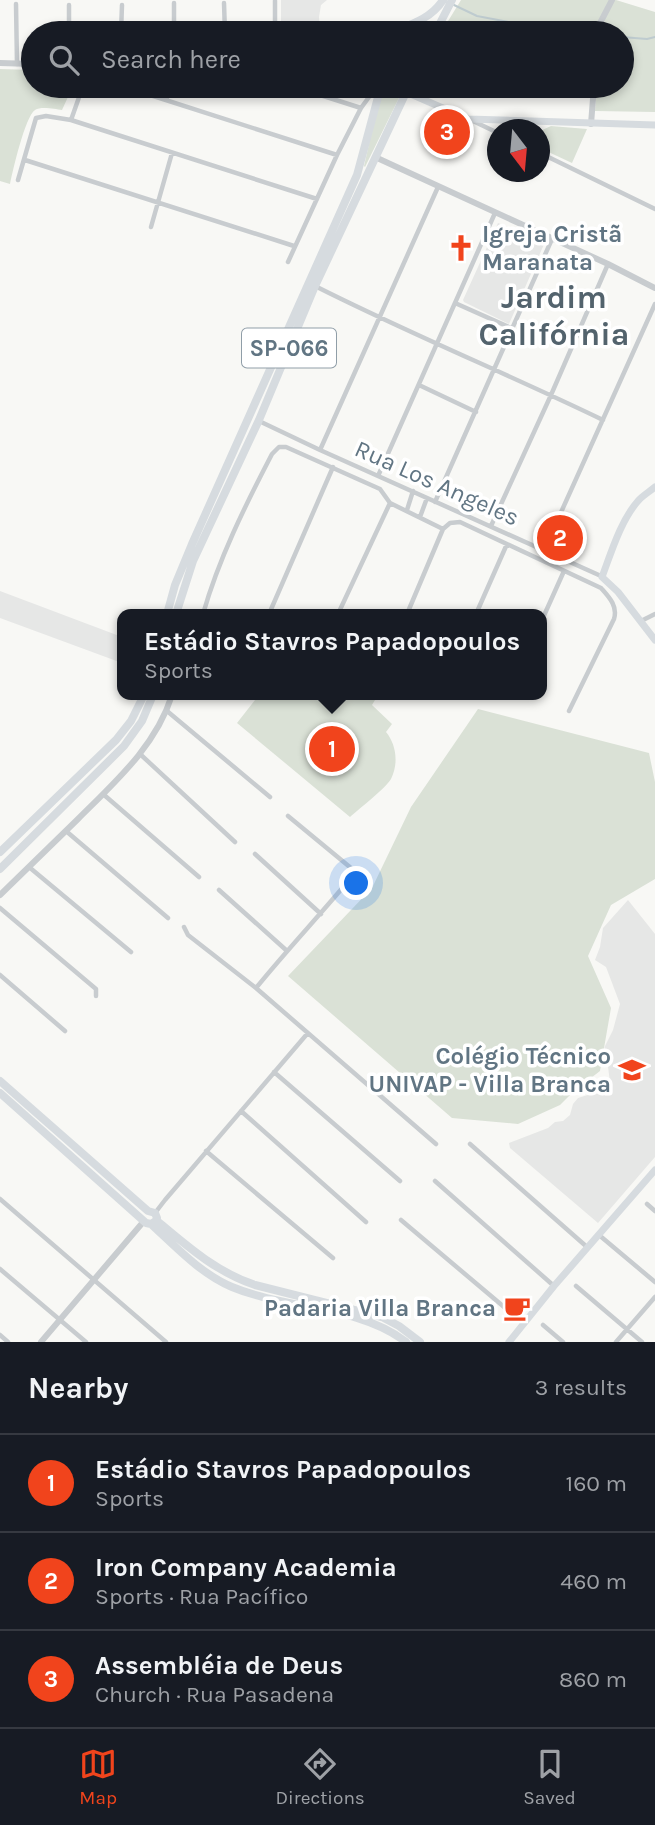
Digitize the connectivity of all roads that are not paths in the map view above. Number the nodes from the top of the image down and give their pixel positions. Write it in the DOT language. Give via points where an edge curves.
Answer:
graph roads {
  1 [pos="443,0"];
  2 [pos="452,0"];
  3 [pos="612,0"];
  4 [pos="275,1"];
  5 [pos="174,3"];
  6 [pos="224,3"];
  7 [pos="16,4"];
  8 [pos="69,5"];
  9 [pos="122,5"];
  10 [pos="69,21"];
  11 [pos="121,21"];
  12 [pos="174,21"];
  13 [pos="225,21"];
  14 [pos="275,21"];
  15 [pos="417,21"];
  16 [pos="441,21"];
  17 [pos="601,21"];
  18 [pos="0,63"];
  19 [pos="18,64"];
  20 [pos="79,98"];
  21 [pos="161,98"];
  22 [pos="330,98"];
  23 [pos="369,98"];
  24 [pos="376,98"];
  25 [pos="403,98"];
  26 [pos="425,98"];
  27 [pos="593,98"];
  28 [pos="167,100"];
  29 [pos="361,108"];
  30 [pos="468,119"];
  31 [pos="71,120"];
  32 [pos="487,120"];
  33 [pos="550,122"];
  34 [pos="592,124"];
  35 [pos="655,125"];
  36 [pos="487,128"];
  37 [pos="172,153"];
  38 [pos="337,155"];
  39 [pos="374,157"];
  40 [pos="550,158"];
  41 [pos="25,160"];
  42 [pos="18,180"];
  43 [pos="438,187"];
  44 [pos="317,200"];
  45 [pos="159,202"];
  46 [pos="655,209"];
  47 [pos="495,213"];
  48 [pos="151,227"];
  49 [pos="552,239"];
  50 [pos="294,246"];
  51 [pos="288,262"];
  52 [pos="608,264"];
  53 [pos="315,286"];
  54 [pos="655,288"];
  55 [pos="455,303"];
  56 [pos="655,304"];
  57 [pos="380,319"];
  58 [pos="511,328"];
  59 [pos="438,345"];
  60 [pos="494,370"];
  61 [pos="419,385"];
  62 [pos="551,395"];
  63 [pos="476,412"];
  64 [pos="259,420"];
  65 [pos="603,420"];
  66 [pos="320,450"];
  67 [pos="333,467"];
  68 [pos="378,476"];
  69 [pos="655,487"];
  70 [pos="413,491"];
  71 [pos="427,498"];
  72 [pos="390,502"];
  73 [pos="435,502"];
  74 [pos="407,510"];
  75 [pos="420,517"];
  76 [pos="491,526"];
  77 [pos="443,529"];
  78 [pos="507,544"];
  79 [pos="544,550"];
  80 [pos="564,571"];
  81 [pos="602,577"];
  82 [pos="168,609"];
  83 [pos="179,609"];
  84 [pos="205,609"];
  85 [pos="271,609"];
  86 [pos="340,609"];
  87 [pos="409,609"];
  88 [pos="478,609"];
  89 [pos="547,609"];
  90 [pos="655,614"];
  91 [pos="640,622"];
  92 [pos="655,640"];
  93 [pos="142,700"];
  94 [pos="151,700"];
  95 [pos="170,700"];
  96 [pos="167,711"];
  97 [pos="569,711"];
  98 [pos="140,754"];
  99 [pos="103,794"];
  100 [pos="270,797"];
  101 [pos="288,816"];
  102 [pos="66,831"];
  103 [pos="234,842"];
  104 [pos="0,852"];
  105 [pos="255,854"];
  106 [pos="29,867"];
  107 [pos="0,869"];
  108 [pos="199,877"];
  109 [pos="219,890"];
  110 [pos="0,895"];
  111 [pos="0,908"];
  112 [pos="321,914"];
  113 [pos="168,918"];
  114 [pos="184,927"];
  115 [pos="286,950"];
  116 [pos="131,952"];
  117 [pos="0,975"];
  118 [pos="256,988"];
  119 [pos="96,996"];
  120 [pos="65,1031"];
  121 [pos="307,1034"];
  122 [pos="274,1072"];
  123 [pos="0,1081"];
  124 [pos="0,1093"];
  125 [pos="240,1111"];
  126 [pos="436,1144"];
  127 [pos="470,1144"];
  128 [pos="206,1151"];
  129 [pos="655,1170"];
  130 [pos="400,1181"];
  131 [pos="435,1181"];
  132 [pos="0,1199"];
  133 [pos="647,1204"];
  134 [pos="655,1211"];
  135 [pos="150,1218"];
  136 [pos="401,1220"];
  137 [pos="366,1222"];
  138 [pos="599,1235"];
  139 [pos="588,1247"];
  140 [pos="333,1258"];
  141 [pos="0,1269"];
  142 [pos="95,1280"];
  143 [pos="655,1282"];
  144 [pos="554,1286"];
  145 [pos="576,1286"];
  146 [pos="655,1297"];
  147 [pos="61,1320"];
  148 [pos="523,1323"];
  149 [pos="543,1325"];
  150 [pos="627,1329"];
  151 [pos="0,1335"];
  152 [pos="509,1340"];
  153 [pos="8,1342"];
  154 [pos="41,1342"];
  155 [pos="86,1342"];
  156 [pos="166,1342"];
  157 [pos="406,1342"];
  158 [pos="420,1342"];
  159 [pos="563,1342"];
  160 [pos="616,1342"];
  161 [pos="642,1342"];
  1 -- 15 [label="main road"];
  2 -- 16 [label="main road"];
  3 -- 17 [label="street"];
  4 -- 14 [label="street"];
  5 -- 12 [label="street"];
  6 -- 13 [label="street"];
  7 -- 19 [label="street"];
  8 -- 10 [label="street"];
  9 -- 11 [label="street"];
  18 -- 19 [label="street"];
  20 -- 31 [label="street"];
  21 -- 28 [label="street"];
  22 -- 29 [label="street"];
  23 -- 29 [label="street"];
  24 -- 82 [label="main road, SP-066" via="357,175 188,553"];
  25 -- 39 [label="main road, SP-066"];
  26 -- 30 [label="main road"];
  27 -- 34 [label="street"];
  28 -- 38 [label="street"];
  29 -- 38 [label="street"];
  30 -- 32 [label="main road"];
  30 -- 36 [label="street"];
  31 -- 37 [label="street"];
  31 -- 41 [label="street" via="36,118"];
  33 -- 34 [label="main road"];
  34 -- 35 [label="main road"];
  37 -- 44 [label="street"];
  37 -- 45 [label="street"];
  38 -- 44 [label="street"];
  39 -- 43 [label="street"];
  39 -- 53 [label="main road, SP-066"];
  40 -- 46 [label="street"];
  41 -- 42 [label="street"];
  41 -- 45 [label="street"];
  43 -- 47 [label="street"];
  43 -- 57 [label="street"];
  44 -- 50 [label="street"];
  45 -- 48 [label="street"];
  45 -- 50 [label="street"];
  47 -- 49 [label="street"];
  47 -- 55 [label="street"];
  49 -- 52 [label="street"];
  49 -- 58 [label="street"];
  50 -- 51 [label="street"];
  52 -- 54 [label="street"];
  52 -- 62 [label="street"];
  53 -- 57 [label="street"];
  53 -- 64 [label="main road, SP-066"];
  55 -- 58 [label="street"];
  55 -- 59 [label="street"];
  56 -- 65 [label="street"];
  57 -- 59 [label="street"];
  57 -- 66 [label="street"];
  58 -- 60 [label="street"];
  59 -- 60 [label="street"];
  59 -- 61 [label="street"];
  60 -- 62 [label="street"];
  60 -- 63 [label="street"];
  61 -- 63 [label="street"];
  61 -- 68 [label="street"];
  62 -- 65 [label="street"];
  62 -- 76 [label="street"];
  63 -- 73 [label="street"];
  64 -- 66 [label="street, Rua Los Angeles"];
  64 -- 83 [label="main road, SP-066" via="193,561"];
  65 -- 79 [label="street"];
  66 -- 68 [label="street, Rua Los Angeles"];
  67 -- 72 [label="street" via="380,489"];
  67 -- 84 [label="street" via="286,447 272,454 243,509"];
  67 -- 85 [label="street"];
  68 -- 70 [label="street, Rua Los Angeles"];
  69 -- 81 [label="main road" via="633,508"];
  70 -- 71 [label="street, Rua Los Angeles"];
  70 -- 74 [label="street"];
  71 -- 73 [label="street, Rua Los Angeles"];
  71 -- 75 [label="street"];
  72 -- 74 [label="street"];
  72 -- 86 [label="street"];
  73 -- 76 [label="street, Rua Los Angeles"];
  74 -- 75 [label="street"];
  75 -- 77 [label="street"];
  76 -- 79 [label="street, Rua Los Angeles"];
  77 -- 78 [label="street" via="460,522"];
  77 -- 87 [label="street"];
  78 -- 80 [label="street"];
  78 -- 88 [label="street"];
  79 -- 81 [label="street, Rua Los Angeles"];
  80 -- 89 [label="street"];
  80 -- 97 [label="street" via="601,588 616,614"];
  81 -- 91 [label="main road"];
  90 -- 91 [label="street"];
  91 -- 92 [label="main road"];
  93 -- 104 [label="main road" via="116,740"];
  94 -- 107 [label="main road" via="124,746"];
  95 -- 96 [label="street"];
  96 -- 98 [label="street"];
  96 -- 100 [label="street"];
  98 -- 99 [label="street"];
  98 -- 103 [label="street"];
  99 -- 102 [label="street"];
  99 -- 108 [label="street"];
  101 -- 112 [label="street" via="351,868 350,879"];
  102 -- 106 [label="street"];
  102 -- 113 [label="street"];
  105 -- 112 [label="street"];
  106 -- 110 [label="street"];
  106 -- 116 [label="street"];
  109 -- 115 [label="street"];
  111 -- 119 [label="street" via="96,989"];
  112 -- 115 [label="street"];
  114 -- 118 [label="street" via="188,935"];
  115 -- 118 [label="street"];
  117 -- 120 [label="street"];
  118 -- 121 [label="street"];
  121 -- 122 [label="street"];
  121 -- 126 [label="street"];
  122 -- 125 [label="street"];
  122 -- 130 [label="street"];
  123 -- 135 [label="main road"];
  124 -- 135 [label="main road"];
  125 -- 128 [label="street"];
  125 -- 137 [label="street"];
  127 -- 139 [label="street"];
  128 -- 135 [label="street"];
  128 -- 140 [label="street"];
  129 -- 138 [label="main road"];
  131 -- 144 [label="street"];
  132 -- 142 [label="street"];
  133 -- 134 [label="street"];
  135 -- 142 [label="street"];
  135 -- 157 [label="main road" via="197,1265 230,1286 375,1323"];
  135 -- 158 [label="main road" via="242,1281 382,1317"];
  136 -- 148 [label="street"];
  138 -- 139 [label="main road"];
  138 -- 143 [label="street"];
  139 -- 144 [label="main road"];
  141 -- 147 [label="street"];
  142 -- 147 [label="street"];
  142 -- 156 [label="street"];
  144 -- 148 [label="main road"];
  145 -- 150 [label="street"];
  146 -- 150 [label="street"];
  147 -- 154 [label="street"];
  147 -- 155 [label="street"];
  148 -- 152 [label="main road"];
  149 -- 159 [label="street"];
  150 -- 160 [label="street"];
  150 -- 161 [label="street"];
  151 -- 153 [label="street"];
}
